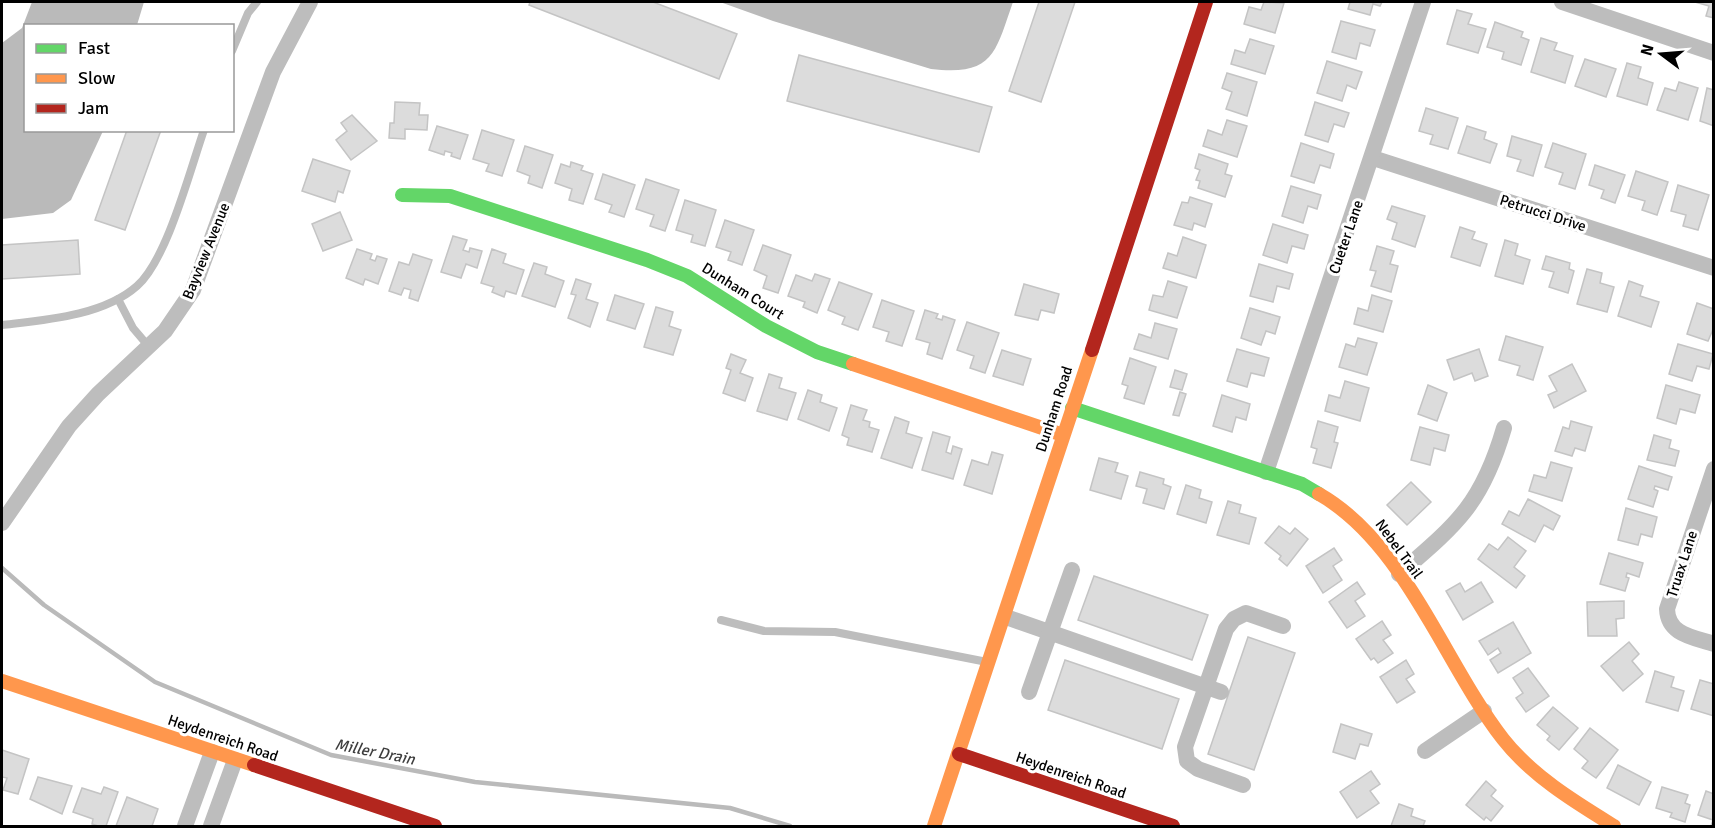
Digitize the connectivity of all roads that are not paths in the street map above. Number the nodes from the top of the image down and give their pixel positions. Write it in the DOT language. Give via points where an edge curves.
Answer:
graph roads {
  1 [pos="257,2"];
  2 [pos="310,2"];
  3 [pos="1206,2"];
  4 [pos="1423,2"];
  5 [pos="1562,2"];
  6 [pos="234,46"];
  7 [pos="1713,53"];
  8 [pos="203,132"];
  9 [pos="1373,158"];
  10 [pos="402,195"];
  11 [pos="1713,268"];
  12 [pos="118,299"];
  13 [pos="2,325"];
  14 [pos="150,348"];
  15 [pos="1071,408"];
  16 [pos="1504,429"];
  17 [pos="1063,435"];
  18 [pos="1713,469"];
  19 [pos="1266,472"];
  20 [pos="2,523"];
  21 [pos="1072,570"];
  22 [pos="1399,574"];
  23 [pos="1006,617"];
  24 [pos="721,620"];
  25 [pos="1283,626"];
  26 [pos="1050,633"];
  27 [pos="1713,644"];
  28 [pos="991,663"];
  29 [pos="2,681"];
  30 [pos="1214,690"];
  31 [pos="1029,692"];
  32 [pos="1484,711"];
  33 [pos="1425,751"];
  34 [pos="212,752"];
  35 [pos="959,754"];
  36 [pos="235,760"];
  37 [pos="1243,785"];
  38 [pos="185,826"];
  39 [pos="211,826"];
  40 [pos="435,826"];
  41 [pos="934,826"];
  42 [pos="1173,826"];
  43 [pos="1614,826"];
  1 -- 6 [label="lane"];
  2 -- 14 [label="street, Bayview Avenue" via="273,72 193,290"];
  3 -- 15 [label="street, Dunham Road"];
  4 -- 9 [label="street, Cueter Lane"];
  5 -- 7 [label="street"];
  8 -- 12 [label="lane" via="155,264 138,286"];
  9 -- 11 [label="street, Petrucci Drive"];
  9 -- 19 [label="street, Cueter Lane"];
  10 -- 17 [label="street, Dunham Court" via="455,197 639,257 687,276 766,326 817,352"];
  12 -- 13 [label="lane" via="76,312"];
  12 -- 14 [label="lane" via="133,328"];
  14 -- 20 [label="street, Bayview Avenue" via="69,426"];
  15 -- 17 [label="street, Dunham Road"];
  15 -- 19 [label="street, Nebel Trail"];
  16 -- 22 [label="street" via="1491,471 1469,508"];
  17 -- 23 [label="street, Dunham Road"];
  18 -- 27 [label="street, Truax Lane" via="1667,609 1670,624 1686,635"];
  19 -- 22 [label="street, Nebel Trail" via="1313,489 1339,505 1365,528"];
  21 -- 26 [label="street"];
  22 -- 32 [label="street, Nebel Trail"];
  23 -- 26 [label="street"];
  23 -- 28 [label="street, Dunham Road"];
  24 -- 28 [label="lane" via="764,631 835,632"];
  25 -- 30 [label="street" via="1246,613 1234,619 1226,629"];
  26 -- 30 [label="street"];
  26 -- 31 [label="street"];
  28 -- 35 [label="street, Dunham Road"];
  29 -- 34 [label="street, Heydenreich Road"];
  30 -- 37 [label="street" via="1185,747 1187,761 1198,769"];
  32 -- 33 [label="street"];
  32 -- 43 [label="street, Nebel Trail" via="1504,740 1541,777 1581,809"];
  34 -- 36 [label="street, Heydenreich Road"];
  34 -- 38 [label="street"];
  35 -- 41 [label="street, Dunham Road"];
  35 -- 42 [label="street, Heydenreich Road"];
  36 -- 39 [label="street"];
  36 -- 40 [label="street, Heydenreich Road"];
}
